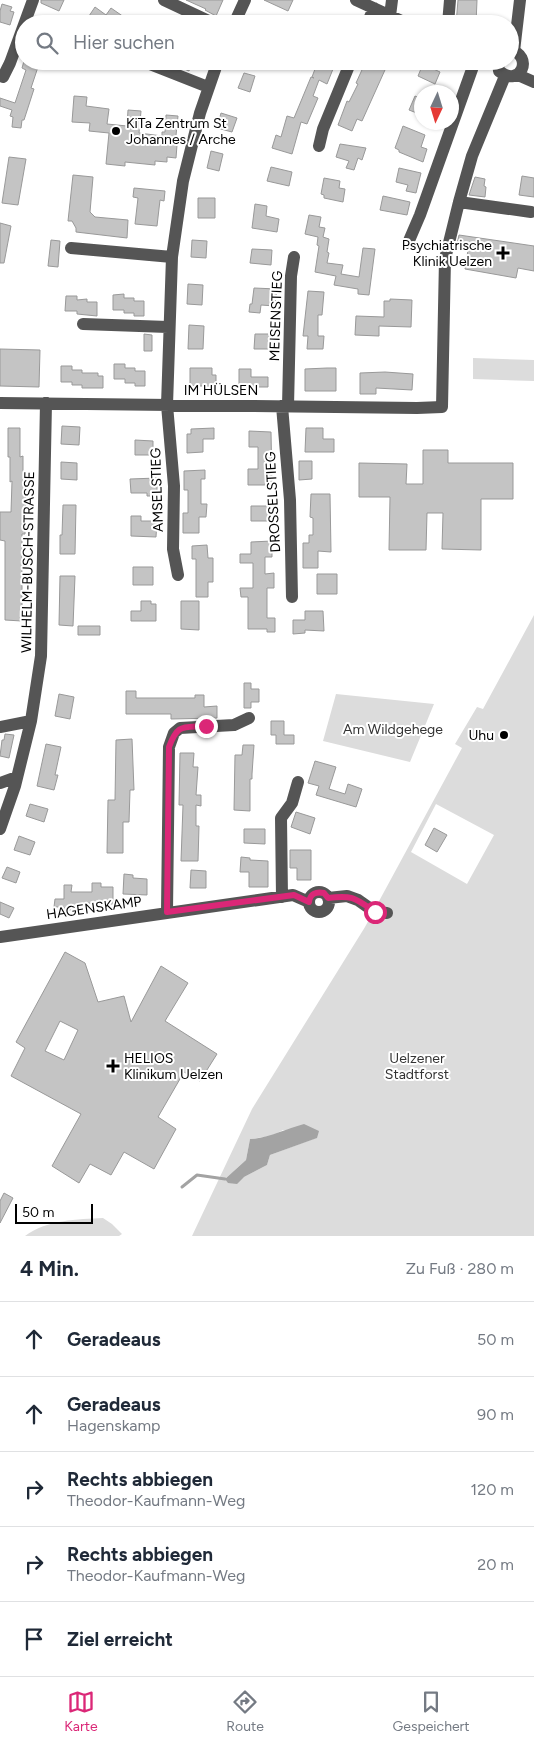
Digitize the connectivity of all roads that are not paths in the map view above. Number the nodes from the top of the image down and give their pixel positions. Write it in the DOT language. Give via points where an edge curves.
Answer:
graph roads {
  1 [pos="33,0"];
  2 [pos="164,0"];
  3 [pos="245,0"];
  4 [pos="356,0"];
  5 [pos="392,0"];
  6 [pos="450,0"];
  7 [pos="520,0"];
  8 [pos="374,8"];
  9 [pos="28,15"];
  10 [pos="195,15"];
  11 [pos="238,15"];
  12 [pos="371,15"];
  13 [pos="388,15"];
  14 [pos="390,15"];
  15 [pos="449,15"];
  16 [pos="518,15"];
  17 [pos="15,49"];
  18 [pos="519,54"];
  19 [pos="165,70"];
  20 [pos="215,70"];
  21 [pos="347,70"];
  22 [pos="472,70"];
  23 [pos="498,70"];
  24 [pos="512,76"];
  25 [pos="3,77"];
  26 [pos="534,82"];
  27 [pos="208,87"];
  28 [pos="319,146"];
  29 [pos="460,202"];
  30 [pos="531,212"];
  31 [pos="408,243"];
  32 [pos="71,248"];
  33 [pos="294,256"];
  34 [pos="172,257"];
  35 [pos="83,324"];
  36 [pos="168,327"];
  37 [pos="0,403"];
  38 [pos="46,403"];
  39 [pos="167,405"];
  40 [pos="285,406"];
  41 [pos="178,575"];
  42 [pos="292,597"];
  43 [pos="249,718"];
  44 [pos="31,721"];
  45 [pos="0,727"];
  46 [pos="17,777"];
  47 [pos="298,782"];
  48 [pos="0,783"];
  49 [pos="0,829"];
  50 [pos="282,897"];
  51 [pos="167,912"];
  52 [pos="387,913"];
  53 [pos="0,937"];
  1 -- 9 [label="street"];
  2 -- 10 [label="street"];
  3 -- 11 [label="street"];
  4 -- 8 [label="street"];
  5 -- 14 [label="street"];
  6 -- 15 [label="street"];
  7 -- 16 [label="street"];
  8 -- 12 [label="street"];
  8 -- 13 [label="street"];
  17 -- 25 [label="street"];
  18 -- 24 [label="street" via="524,63 523,70"];
  19 -- 27 [label="street"];
  20 -- 27 [label="street, AMSELSTIEG"];
  21 -- 28 [label="street" via="322,129"];
  22 -- 31 [label="street"];
  23 -- 24 [label="street"];
  24 -- 26 [label="street"];
  24 -- 29 [label="street" via="472,156"];
  27 -- 34 [label="street, AMSELSTIEG" via="183,181"];
  29 -- 30 [label="street"];
  29 -- 40 [label="street, IM HÜLSEN" via="446,259 442,407"];
  32 -- 34 [label="street"];
  33 -- 40 [label="street, MEISENSTIEG"];
  34 -- 36 [label="street, AMSELSTIEG"];
  35 -- 36 [label="street"];
  36 -- 39 [label="street, AMSELSTIEG"];
  37 -- 38 [label="street, IM HÜLSEN"];
  38 -- 39 [label="street, IM HÜLSEN"];
  38 -- 44 [label="street, WILHELM-BUSCH-STRASSE" via="41,656"];
  39 -- 40 [label="street, IM HÜLSEN"];
  39 -- 41 [label="street, AMSELSTIEG" via="174,486 173,549"];
  40 -- 42 [label="street, DROSSELSTIEG"];
  43 -- 51 [label="street" via="234,725 180,728 174,733 169,747"];
  44 -- 45 [label="street"];
  44 -- 46 [label="street, WILHELM-BUSCH-STRASSE"];
  46 -- 48 [label="street"];
  46 -- 49 [label="street, WILHELM-BUSCH-STRASSE"];
  47 -- 50 [label="street" via="292,803 281,818"];
  50 -- 51 [label="street, HAGENSKAMP"];
  50 -- 52 [label="street, HAGENSKAMP" via="294,895 309,902 311,895 317,892 328,898 347,896 375,912"];
  51 -- 53 [label="street, HAGENSKAMP"];
}
